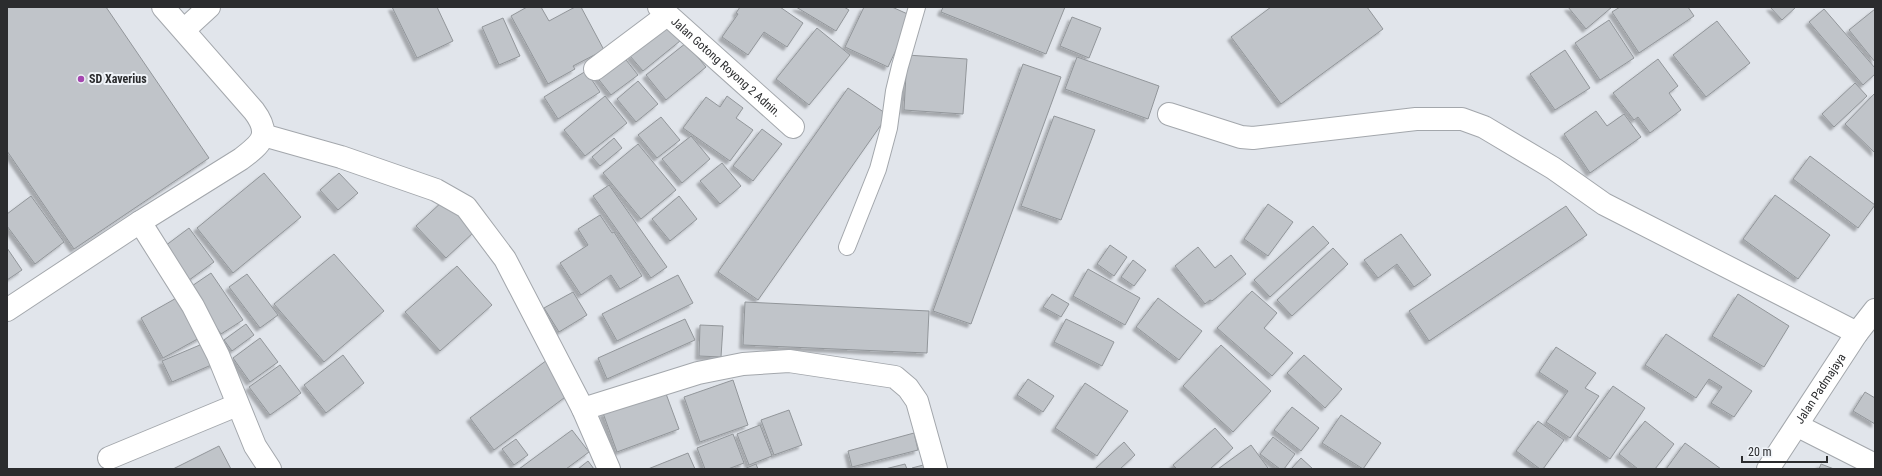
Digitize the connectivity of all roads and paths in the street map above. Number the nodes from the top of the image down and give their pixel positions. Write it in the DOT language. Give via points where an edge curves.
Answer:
graph roads {
  1 [pos="163,7"];
  2 [pos="209,7"];
  3 [pos="917,7"];
  4 [pos="663,11"];
  5 [pos="184,30"];
  6 [pos="595,69"];
  7 [pos="1169,114"];
  8 [pos="793,126"];
  9 [pos="263,135"];
  10 [pos="140,222"];
  11 [pos="847,248"];
  12 [pos="7,310"];
  13 [pos="1875,310"];
  14 [pos="1857,333"];
  15 [pos="237,405"];
  16 [pos="583,410"];
  17 [pos="1798,426"];
  18 [pos="109,458"];
  19 [pos="1875,465"];
  20 [pos="270,469"];
  21 [pos="609,469"];
  22 [pos="936,469"];
  23 [pos="1768,469"];
  1 -- 5 [label="street"];
  2 -- 5 [label="street"];
  3 -- 11 [label="lane" via="894,91 889,128 878,170"];
  4 -- 6 [label="street"];
  4 -- 8 [label="street, Jalan Gotong Royong 2 Adnin."];
  5 -- 9 [label="street" via="262,122"];
  7 -- 14 [label="street" via="1242,137 1253,138 1416,119 1462,119 1484,127 1553,168 1604,204"];
  9 -- 10 [label="street" via="255,148 241,160"];
  9 -- 16 [label="street" via="341,157 436,190 466,207 504,260"];
  10 -- 12 [label="street"];
  10 -- 15 [label="street" via="197,314 218,355"];
  13 -- 14 [label="street, Jalan Padmajaya"];
  14 -- 17 [label="street, Jalan Padmajaya"];
  15 -- 18 [label="street"];
  15 -- 20 [label="street" via="255,446"];
  16 -- 21 [label="street"];
  16 -- 22 [label="street" via="698,373 743,364 789,361 895,377 908,388 917,401"];
  17 -- 19 [label="street"];
  17 -- 23 [label="street, Jalan Padmajaya"];
}
